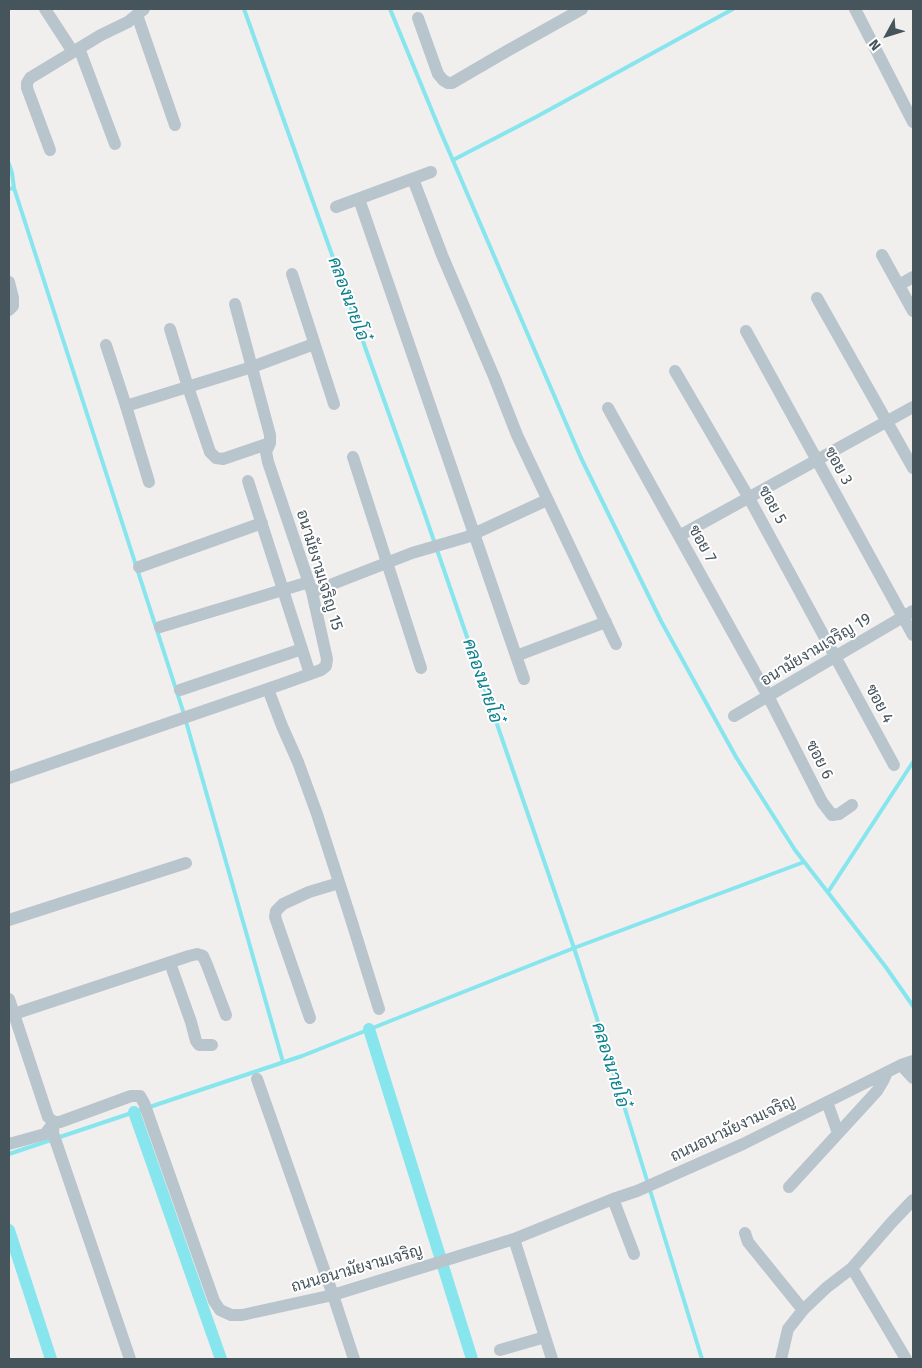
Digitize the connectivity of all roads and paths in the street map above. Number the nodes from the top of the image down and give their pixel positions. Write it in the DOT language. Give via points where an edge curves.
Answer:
graph roads {
  1 [pos="45,9"];
  2 [pos="582,9"];
  3 [pos="855,9"];
  4 [pos="141,12"];
  5 [pos="418,18"];
  6 [pos="76,50"];
  7 [pos="913,122"];
  8 [pos="175,125"];
  9 [pos="115,144"];
  10 [pos="50,150"];
  11 [pos="431,172"];
  12 [pos="414,179"];
  13 [pos="359,199"];
  14 [pos="336,207"];
  15 [pos="882,255"];
  16 [pos="292,274"];
  17 [pos="913,277"];
  18 [pos="9,282"];
  19 [pos="899,285"];
  20 [pos="817,298"];
  21 [pos="235,304"];
  22 [pos="9,310"];
  23 [pos="913,311"];
  24 [pos="170,329"];
  25 [pos="746,331"];
  26 [pos="314,344"];
  27 [pos="106,346"];
  28 [pos="252,367"];
  29 [pos="675,371"];
  30 [pos="188,387"];
  31 [pos="334,404"];
  32 [pos="126,406"];
  33 [pos="913,407"];
  34 [pos="608,408"];
  35 [pos="887,421"];
  36 [pos="270,444"];
  37 [pos="353,456"];
  38 [pos="816,460"];
  39 [pos="913,468"];
  40 [pos="248,481"];
  41 [pos="148,482"];
  42 [pos="749,498"];
  43 [pos="547,500"];
  44 [pos="262,523"];
  45 [pos="474,534"];
  46 [pos="679,536"];
  47 [pos="387,562"];
  48 [pos="138,567"];
  49 [pos="310,587"];
  50 [pos="282,590"];
  51 [pos="908,614"];
  52 [pos="606,622"];
  53 [pos="160,627"];
  54 [pos="913,635"];
  55 [pos="616,644"];
  56 [pos="302,649"];
  57 [pos="516,656"];
  58 [pos="835,657"];
  59 [pos="421,668"];
  60 [pos="310,674"];
  61 [pos="524,679"];
  62 [pos="268,689"];
  63 [pos="180,690"];
  64 [pos="768,696"];
  65 [pos="734,716"];
  66 [pos="894,765"];
  67 [pos="9,778"];
  68 [pos="852,805"];
  69 [pos="186,863"];
  70 [pos="339,884"];
  71 [pos="9,920"];
  72 [pos="170,963"];
  73 [pos="9,999"];
  74 [pos="379,1009"];
  75 [pos="226,1015"];
  76 [pos="310,1018"];
  77 [pos="13,1023"];
  78 [pos="212,1045"];
  79 [pos="907,1063"];
  80 [pos="887,1072"];
  81 [pos="913,1078"];
  82 [pos="257,1079"];
  83 [pos="827,1102"];
  84 [pos="54,1122"];
  85 [pos="838,1133"];
  86 [pos="9,1144"];
  87 [pos="789,1187"];
  88 [pos="613,1199"];
  89 [pos="913,1200"];
  90 [pos="745,1233"];
  91 [pos="514,1239"];
  92 [pos="634,1254"];
  93 [pos="852,1268"];
  94 [pos="333,1295"];
  95 [pos="803,1310"];
  96 [pos="545,1337"];
  97 [pos="500,1350"];
  98 [pos="130,1359"];
  99 [pos="354,1359"];
  100 [pos="552,1359"];
  101 [pos="781,1359"];
  102 [pos="906,1359"];
  1 -- 6 [label="street"];
  2 -- 5 [label="street" via="452,83 438,74"];
  3 -- 7 [label="street"];
  4 -- 6 [label="street"];
  4 -- 8 [label="street"];
  6 -- 9 [label="street"];
  6 -- 10 [label="street" via="27,83"];
  11 -- 12 [label="street"];
  12 -- 13 [label="street"];
  12 -- 43 [label="street" via="442,255"];
  13 -- 14 [label="street"];
  13 -- 45 [label="street"];
  15 -- 19 [label="street"];
  16 -- 26 [label="street"];
  17 -- 19 [label="street"];
  18 -- 22 [label="street" via="13,306"];
  19 -- 23 [label="street"];
  20 -- 35 [label="street"];
  21 -- 28 [label="street, อนามัยงามเจริญ 15"];
  24 -- 30 [label="street"];
  25 -- 38 [label="street, ซอย 3"];
  26 -- 28 [label="street"];
  26 -- 31 [label="street"];
  27 -- 32 [label="street"];
  28 -- 30 [label="street"];
  28 -- 36 [label="street, อนามัยงามเจริญ 15"];
  29 -- 42 [label="street, ซอย 5"];
  30 -- 32 [label="street"];
  30 -- 36 [label="street" via="210,452 216,458"];
  32 -- 41 [label="street"];
  33 -- 35 [label="street"];
  34 -- 46 [label="street, ซอย 7"];
  35 -- 38 [label="street"];
  35 -- 39 [label="street"];
  36 -- 49 [label="street, อนามัยงามเจริญ 15" via="266,452 268,462"];
  37 -- 47 [label="street"];
  38 -- 42 [label="street"];
  38 -- 51 [label="street, ซอย 3"];
  40 -- 44 [label="street"];
  42 -- 46 [label="street"];
  42 -- 58 [label="street, ซอย 5"];
  43 -- 45 [label="street"];
  43 -- 52 [label="street"];
  44 -- 48 [label="street"];
  44 -- 50 [label="street"];
  45 -- 47 [label="street"];
  45 -- 57 [label="street"];
  46 -- 64 [label="street, ซอย 7"];
  47 -- 49 [label="street"];
  47 -- 59 [label="street"];
  49 -- 50 [label="street"];
  49 -- 60 [label="street, อนามัยงามเจริญ 15" via="327,659 326,666"];
  50 -- 53 [label="street"];
  50 -- 56 [label="street"];
  51 -- 54 [label="street, ซอย 3"];
  51 -- 58 [label="street, อนามัยงามเจริญ 19"];
  52 -- 55 [label="street"];
  52 -- 57 [label="street"];
  56 -- 60 [label="street"];
  56 -- 63 [label="street"];
  57 -- 61 [label="street"];
  58 -- 64 [label="street, อนามัยงามเจริญ 19"];
  58 -- 66 [label="street, ซอย 4"];
  60 -- 62 [label="street, อนามัยงามเจริญ 15"];
  62 -- 67 [label="street, อนามัยงามเจริญ 15"];
  62 -- 70 [label="street" via="298,762"];
  64 -- 65 [label="street, อนามัยงามเจริญ 19"];
  64 -- 68 [label="street, ซอย 6" via="827,809 832,815 839,814"];
  69 -- 71 [label="street"];
  70 -- 74 [label="street"];
  70 -- 76 [label="street" via="309,892 283,904 276,911 275,917"];
  72 -- 75 [label="street" via="197,954 203,956"];
  72 -- 77 [label="street"];
  72 -- 78 [label="street" via="198,1045"];
  73 -- 77 [label="street"];
  77 -- 84 [label="street" via="48,1117"];
  79 -- 80 [label="street, ถนนอนามัยงามเจริญ"];
  79 -- 81 [label="street"];
  80 -- 83 [label="street, ถนนอนามัยงามเจริญ"];
  80 -- 85 [label="street" via="877,1091"];
  82 -- 94 [label="street"];
  83 -- 85 [label="street"];
  83 -- 88 [label="street, ถนนอนามัยงามเจริญ" via="743,1144"];
  84 -- 86 [label="street" via="45,1134"];
  84 -- 94 [label="street, ถนนอนามัยงามเจริญ" via="131,1096 140,1096 220,1310 242,1315"];
  84 -- 98 [label="street" via="54,1133"];
  85 -- 87 [label="street"];
  88 -- 91 [label="street, ถนนอนามัยงามเจริญ"];
  88 -- 92 [label="street"];
  89 -- 93 [label="street"];
  90 -- 95 [label="street" via="748,1242"];
  91 -- 94 [label="street, ถนนอนามัยงามเจริญ"];
  91 -- 96 [label="street"];
  93 -- 95 [label="street"];
  93 -- 102 [label="street"];
  94 -- 99 [label="street"];
  95 -- 101 [label="street" via="788,1329"];
  96 -- 97 [label="street"];
  96 -- 100 [label="street"];
}
